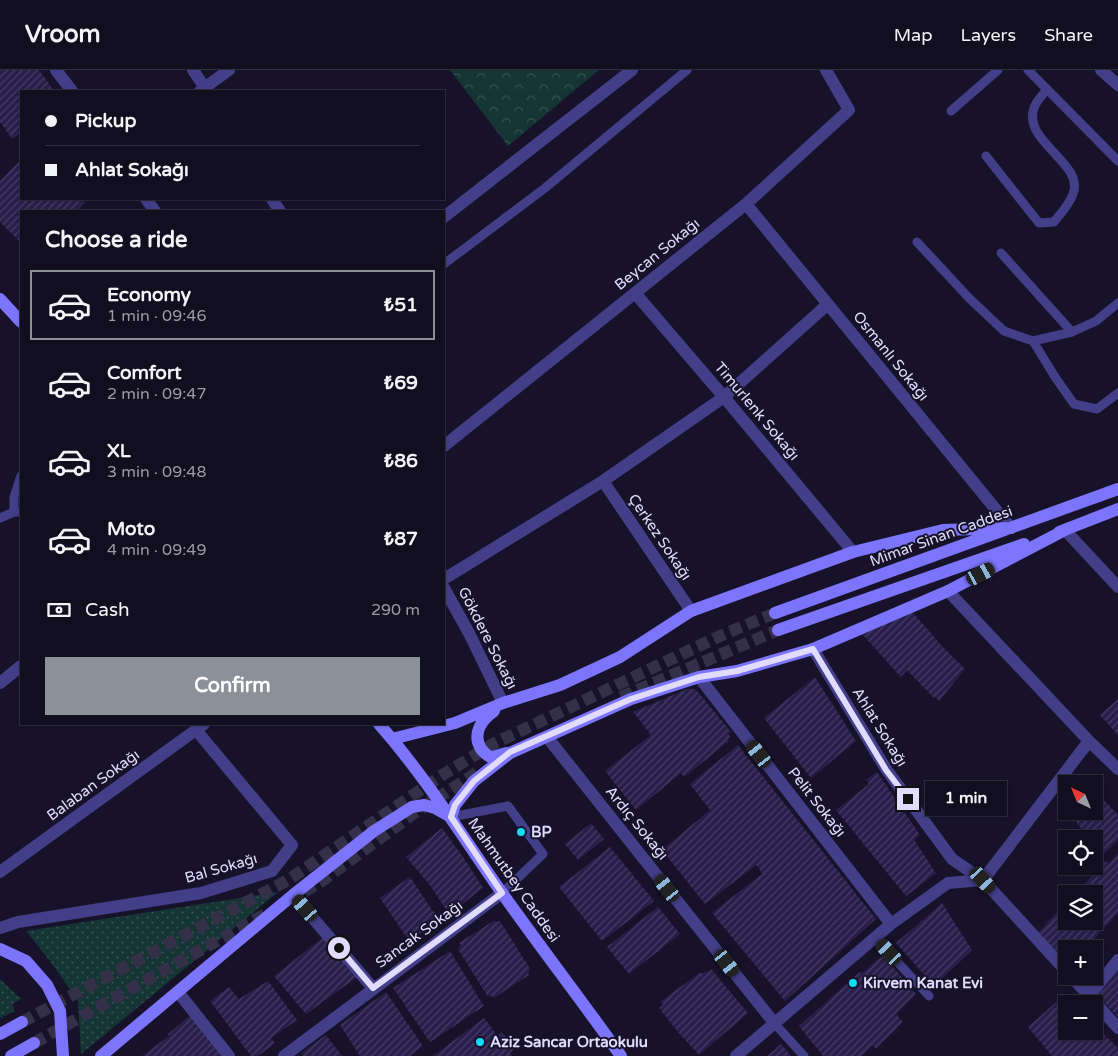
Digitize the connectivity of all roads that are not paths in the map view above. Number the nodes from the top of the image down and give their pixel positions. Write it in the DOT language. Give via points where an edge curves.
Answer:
graph roads {
  1 [pos="56,70"];
  2 [pos="194,70"];
  3 [pos="229,70"];
  4 [pos="632,70"];
  5 [pos="687,70"];
  6 [pos="826,70"];
  7 [pos="998,70"];
  8 [pos="1028,70"];
  9 [pos="1101,70"];
  10 [pos="1118,85"];
  11 [pos="1047,89"];
  12 [pos="71,90"];
  13 [pos="204,90"];
  14 [pos="951,111"];
  15 [pos="986,156"];
  16 [pos="1118,161"];
  17 [pos="746,204"];
  18 [pos="445,216"];
  19 [pos="917,242"];
  20 [pos="1001,253"];
  21 [pos="445,263"];
  22 [pos="635,293"];
  23 [pos="0,299"];
  24 [pos="1118,302"];
  25 [pos="828,304"];
  26 [pos="20,321"];
  27 [pos="1072,332"];
  28 [pos="1033,341"];
  29 [pos="1118,393"];
  30 [pos="724,397"];
  31 [pos="445,445"];
  32 [pos="20,479"];
  33 [pos="603,481"];
  34 [pos="1118,489"];
  35 [pos="1118,509"];
  36 [pos="18,512"];
  37 [pos="0,518"];
  38 [pos="1012,528"];
  39 [pos="1065,530"];
  40 [pos="852,552"];
  41 [pos="445,578"];
  42 [pos="1118,587"];
  43 [pos="445,590"];
  44 [pos="948,591"];
  45 [pos="691,611"];
  46 [pos="775,614"];
  47 [pos="778,630"];
  48 [pos="813,649"];
  49 [pos="20,667"];
  50 [pos="699,677"];
  51 [pos="0,682"];
  52 [pos="503,703"];
  53 [pos="380,725"];
  54 [pos="200,727"];
  55 [pos="547,737"];
  56 [pos="392,739"];
  57 [pos="1089,742"];
  58 [pos="510,752"];
  59 [pos="1118,769"];
  60 [pos="451,817"];
  61 [pos="0,872"];
  62 [pos="983,880"];
  63 [pos="502,893"];
  64 [pos="293,894"];
  65 [pos="891,924"];
  66 [pos="0,928"];
  67 [pos="875,938"];
  68 [pos="0,949"];
  69 [pos="1118,960"];
  70 [pos="1058,962"];
  71 [pos="1079,985"];
  72 [pos="373,988"];
  73 [pos="178,992"];
  74 [pos="1088,995"];
  75 [pos="1090,995"];
  76 [pos="929,996"];
  77 [pos="1103,1011"];
  78 [pos="22,1022"];
  79 [pos="775,1024"];
  80 [pos="1118,1028"];
  81 [pos="0,1034"];
  82 [pos="34,1043"];
  83 [pos="11,1056"];
  84 [pos="63,1056"];
  85 [pos="100,1056"];
  86 [pos="229,1056"];
  87 [pos="284,1056"];
  88 [pos="621,1056"];
  89 [pos="736,1056"];
  90 [pos="804,1056"];
  1 -- 12 [label="street"];
  2 -- 13 [label="street"];
  3 -- 13 [label="street"];
  4 -- 18 [label="street"];
  5 -- 21 [label="lane" via="544,188"];
  6 -- 17 [label="street, Beycan Sokağı" via="849,110"];
  7 -- 14 [label="lane"];
  8 -- 11 [label="lane"];
  9 -- 10 [label="street"];
  11 -- 15 [label="lane" via="1034,108 1032,123 1072,173 1074,192 1054,222 1040,223"];
  11 -- 16 [label="lane"];
  17 -- 22 [label="street, Beycan Sokağı"];
  17 -- 25 [label="street, Osmanlı Sokağı"];
  19 -- 28 [label="lane" via="1004,331"];
  20 -- 27 [label="lane"];
  22 -- 30 [label="street, Timurlenk Sokağı"];
  22 -- 31 [label="street, Beycan Sokağı"];
  23 -- 26 [label="main road"];
  24 -- 27 [label="lane" via="1096,321"];
  25 -- 30 [label="street"];
  25 -- 38 [label="street, Osmanlı Sokağı"];
  27 -- 28 [label="lane"];
  28 -- 29 [label="lane" via="1074,404 1097,409"];
  30 -- 33 [label="street"];
  30 -- 40 [label="street, Timurlenk Sokağı"];
  32 -- 36 [label="lane" via="14,497"];
  33 -- 41 [label="street"];
  33 -- 45 [label="street, Çerkez Sokağı"];
  34 -- 38 [label="main road, Mimar Sinan Caddesi"];
  35 -- 39 [label="main road"];
  36 -- 37 [label="lane"];
  38 -- 40 [label="main road" via="943,530"];
  38 -- 46 [label="main road, Mimar Sinan Caddesi"];
  39 -- 42 [label="street"];
  39 -- 44 [label="main road"];
  39 -- 47 [label="main road"];
  40 -- 45 [label="main road"];
  43 -- 52 [label="street, Gökdere Sokağı"];
  44 -- 48 [label="main road"];
  44 -- 57 [label="street"];
  45 -- 52 [label="main road" via="620,656 560,685"];
  48 -- 50 [label="main road" via="737,671"];
  48 -- 62 [label="street, Ahlat Sokağı" via="886,770 952,859"];
  49 -- 51 [label="street"];
  50 -- 55 [label="main road" via="631,699"];
  50 -- 65 [label="street, Pelit Sokağı"];
  52 -- 56 [label="main road" via="455,723"];
  52 -- 58 [label="main road" via="478,727 477,742 484,754 492,757"];
  53 -- 56 [label="main road, Mahmutbey Caddesi"];
  54 -- 61 [label="street, Balaban Sokağı"];
  54 -- 66 [label="street, Bal Sokağı" via="292,845 272,871 201,893 18,922"];
  55 -- 58 [label="main road"];
  55 -- 79 [label="street, Ardıç Sokağı"];
  56 -- 60 [label="main road, Mahmutbey Caddesi"];
  57 -- 59 [label="street"];
  57 -- 62 [label="street"];
  58 -- 60 [label="main road" via="474,781 455,805"];
  60 -- 63 [label="main road, Mahmutbey Caddesi"];
  60 -- 63 [label="lane" via="508,806 543,854"];
  60 -- 64 [label="main road" via="424,805 412,808 374,831"];
  62 -- 65 [label="street" via="948,883"];
  62 -- 70 [label="street, Ahlat Sokağı"];
  63 -- 72 [label="street, Sancak Sokağı"];
  63 -- 88 [label="main road, Mahmutbey Caddesi"];
  64 -- 72 [label="street"];
  64 -- 73 [label="main road"];
  65 -- 67 [label="street"];
  67 -- 76 [label="lane"];
  67 -- 79 [label="street"];
  68 -- 84 [label="main road" via="26,961 47,985 60,1011"];
  69 -- 75 [label="street"];
  71 -- 74 [label="street"];
  72 -- 87 [label="street, Sancak Sokağı"];
  73 -- 85 [label="main road"];
  73 -- 86 [label="street"];
  77 -- 80 [label="street"];
  78 -- 81 [label="main road"];
  79 -- 89 [label="street"];
  79 -- 90 [label="lane"];
  82 -- 83 [label="main road"];
}
